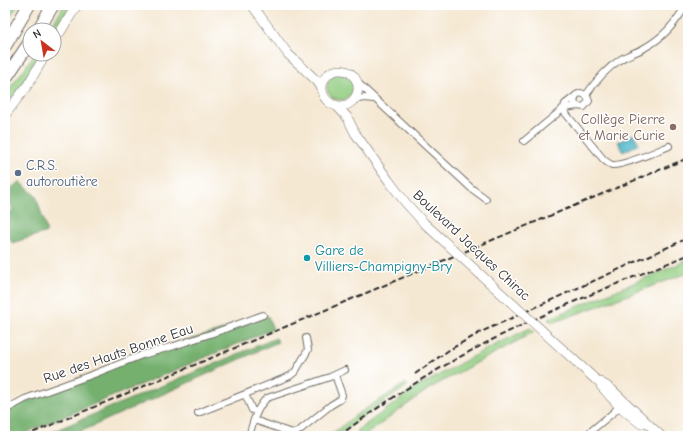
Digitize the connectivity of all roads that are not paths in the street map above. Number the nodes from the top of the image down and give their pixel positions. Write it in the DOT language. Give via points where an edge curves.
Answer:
graph roads {
  1 [pos="29,5"];
  2 [pos="53,5"];
  3 [pos="77,5"];
  4 [pos="252,5"];
  5 [pos="686,5"];
  6 [pos="43,22"];
  7 [pos="62,29"];
  8 [pos="5,46"];
  9 [pos="22,54"];
  10 [pos="41,62"];
  11 [pos="308,72"];
  12 [pos="331,72"];
  13 [pos="5,79"];
  14 [pos="358,83"];
  15 [pos="322,88"];
  16 [pos="586,95"];
  17 [pos="574,97"];
  18 [pos="374,99"];
  19 [pos="352,102"];
  20 [pos="336,105"];
  21 [pos="577,106"];
  22 [pos="563,108"];
  23 [pos="5,115"];
  24 [pos="347,117"];
  25 [pos="524,141"];
  26 [pos="669,146"];
  27 [pos="486,199"];
  28 [pos="263,315"];
  29 [pos="306,338"];
  30 [pos="345,370"];
  31 [pos="335,375"];
  32 [pos="287,377"];
  33 [pos="292,390"];
  34 [pos="245,394"];
  35 [pos="621,403"];
  36 [pos="5,410"];
  37 [pos="257,412"];
  38 [pos="198,413"];
  39 [pos="254,420"];
  40 [pos="646,425"];
  41 [pos="249,436"];
  42 [pos="585,436"];
  43 [pos="654,436"];
  44 [pos="661,436"];
  1 -- 8 [label="highway"];
  2 -- 6 [label="highway"];
  3 -- 7 [label="main road"];
  4 -- 11 [label="main road, Boulevard Jacques Chirac" via="288,54"];
  5 -- 16 [label="street" via="670,29 646,47 620,60"];
  9 -- 13 [label="highway"];
  10 -- 23 [label="main road"];
  11 -- 12 [label="main road"];
  11 -- 15 [label="main road, Boulevard Jacques Chirac"];
  12 -- 14 [label="main road" via="346,70 353,74"];
  12 -- 15 [label="main road" via="324,78"];
  14 -- 18 [label="street"];
  14 -- 19 [label="main road" via="358,91"];
  15 -- 20 [label="main road, Boulevard Jacques Chirac" via="327,100"];
  16 -- 17 [label="street" via="581,93"];
  16 -- 21 [label="street" via="589,101 586,106"];
  17 -- 21 [label="street"];
  17 -- 22 [label="street"];
  18 -- 19 [label="street" via="364,98"];
  18 -- 27 [label="street"];
  19 -- 20 [label="main road" via="344,106"];
  19 -- 24 [label="main road" via="347,109"];
  20 -- 24 [label="main road, Boulevard Jacques Chirac"];
  21 -- 22 [label="street"];
  22 -- 25 [label="street"];
  22 -- 26 [label="street" via="609,164 621,164"];
  24 -- 35 [label="main road, Boulevard Jacques Chirac, bridge" via="355,133 389,181 424,223 595,378 610,388"];
  28 -- 36 [label="street, Rue des Hauts Bonne Eau" via="142,355 25,398"];
  29 -- 32 [label="street" via="308,350 295,372"];
  30 -- 31 [label="street"];
  31 -- 33 [label="street"];
  31 -- 39 [label="street" via="341,399 300,430 289,432"];
  32 -- 33 [label="street"];
  32 -- 34 [label="street"];
  33 -- 37 [label="street" via="267,398"];
  34 -- 37 [label="street" via="252,410"];
  34 -- 38 [label="street"];
  35 -- 40 [label="main road, Boulevard Jacques Chirac"];
  35 -- 42 [label="street" via="610,416"];
  35 -- 44 [label="main road"];
  37 -- 39 [label="street"];
  39 -- 41 [label="street"];
  40 -- 43 [label="main road"];
  40 -- 44 [label="main road"];
}
